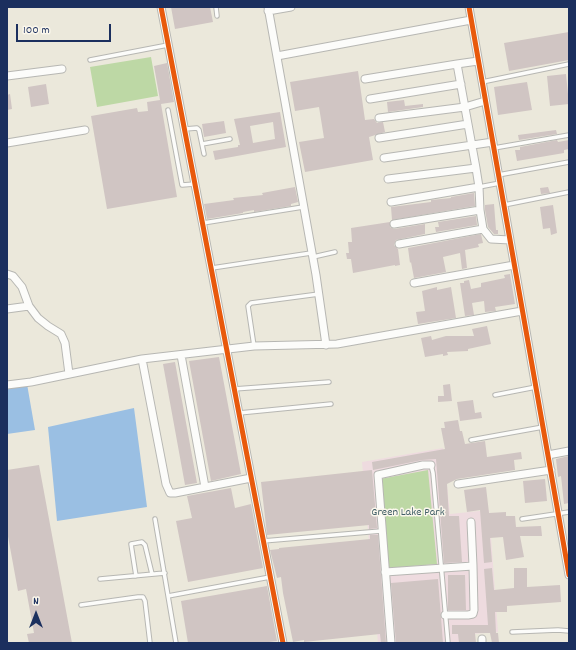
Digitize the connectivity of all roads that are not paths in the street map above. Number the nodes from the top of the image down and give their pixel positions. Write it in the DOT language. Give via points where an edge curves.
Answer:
graph roads {
  1 [pos="161,7"];
  2 [pos="216,7"];
  3 [pos="291,7"];
  4 [pos="469,7"];
  5 [pos="268,9"];
  6 [pos="217,16"];
  7 [pos="471,20"];
  8 [pos="169,45"];
  9 [pos="277,56"];
  10 [pos="90,60"];
  11 [pos="478,61"];
  12 [pos="457,64"];
  13 [pos="569,64"];
  14 [pos="62,69"];
  15 [pos="7,76"];
  16 [pos="365,79"];
  17 [pos="482,82"];
  18 [pos="461,84"];
  19 [pos="370,99"];
  20 [pos="485,101"];
  21 [pos="465,107"];
  22 [pos="168,110"];
  23 [pos="379,118"];
  24 [pos="468,124"];
  25 [pos="185,129"];
  26 [pos="85,130"];
  27 [pos="569,135"];
  28 [pos="379,138"];
  29 [pos="230,139"];
  30 [pos="7,144"];
  31 [pos="202,144"];
  32 [pos="472,145"];
  33 [pos="493,145"];
  34 [pos="204,154"];
  35 [pos="384,158"];
  36 [pos="569,162"];
  37 [pos="476,168"];
  38 [pos="498,175"];
  39 [pos="388,179"];
  40 [pos="500,183"];
  41 [pos="196,184"];
  42 [pos="479,187"];
  43 [pos="569,192"];
  44 [pos="391,202"];
  45 [pos="504,205"];
  46 [pos="303,206"];
  47 [pos="480,210"];
  48 [pos="203,223"];
  49 [pos="394,224"];
  50 [pos="483,228"];
  51 [pos="510,240"];
  52 [pos="399,244"];
  53 [pos="335,252"];
  54 [pos="312,255"];
  55 [pos="514,265"];
  56 [pos="212,268"];
  57 [pos="7,274"];
  58 [pos="414,283"];
  59 [pos="319,294"];
  60 [pos="29,306"];
  61 [pos="7,309"];
  62 [pos="522,311"];
  63 [pos="326,345"];
  64 [pos="254,346"];
  65 [pos="227,349"];
  66 [pos="181,355"];
  67 [pos="142,359"];
  68 [pos="68,374"];
  69 [pos="329,382"];
  70 [pos="7,385"];
  71 [pos="536,387"];
  72 [pos="234,389"];
  73 [pos="495,395"];
  74 [pos="331,404"];
  75 [pos="239,413"];
  76 [pos="543,427"];
  77 [pos="472,440"];
  78 [pos="569,451"];
  79 [pos="548,455"];
  80 [pos="431,465"];
  81 [pos="551,470"];
  82 [pos="251,478"];
  83 [pos="458,484"];
  84 [pos="206,488"];
  85 [pos="569,512"];
  86 [pos="558,514"];
  87 [pos="155,518"];
  88 [pos="522,519"];
  89 [pos="471,522"];
  90 [pos="381,531"];
  91 [pos="263,541"];
  92 [pos="473,566"];
  93 [pos="441,567"];
  94 [pos="385,572"];
  95 [pos="165,573"];
  96 [pos="152,574"];
  97 [pos="569,575"];
  98 [pos="136,576"];
  99 [pos="270,577"];
  100 [pos="100,579"];
  101 [pos="168,596"];
  102 [pos="81,605"];
  103 [pos="445,615"];
  104 [pos="569,631"];
  105 [pos="512,632"];
  106 [pos="150,643"];
  107 [pos="176,643"];
  108 [pos="283,643"];
  109 [pos="391,643"];
  110 [pos="448,643"];
  1 -- 8 [label="street"];
  2 -- 6 [label="lane"];
  3 -- 5 [label="street"];
  4 -- 7 [label="street"];
  5 -- 9 [label="street"];
  7 -- 9 [label="street"];
  7 -- 11 [label="street"];
  8 -- 10 [label="lane"];
  8 -- 25 [label="street"];
  9 -- 46 [label="street"];
  11 -- 12 [label="street"];
  11 -- 17 [label="street"];
  12 -- 16 [label="street"];
  12 -- 18 [label="street"];
  13 -- 17 [label="lane"];
  14 -- 15 [label="street"];
  17 -- 20 [label="street"];
  18 -- 19 [label="street"];
  18 -- 21 [label="street"];
  20 -- 21 [label="street"];
  20 -- 33 [label="street"];
  21 -- 23 [label="street"];
  21 -- 24 [label="street"];
  22 -- 41 [label="lane" via="182,185"];
  24 -- 28 [label="street"];
  24 -- 32 [label="street"];
  25 -- 31 [label="lane" via="197,128"];
  25 -- 41 [label="street"];
  26 -- 30 [label="street"];
  27 -- 33 [label="lane"];
  29 -- 31 [label="lane"];
  31 -- 34 [label="lane"];
  32 -- 33 [label="street"];
  32 -- 35 [label="street"];
  32 -- 37 [label="street"];
  33 -- 38 [label="street"];
  36 -- 38 [label="lane"];
  37 -- 39 [label="street"];
  37 -- 42 [label="street"];
  38 -- 40 [label="street"];
  40 -- 42 [label="lane"];
  40 -- 45 [label="street"];
  41 -- 48 [label="street"];
  42 -- 44 [label="street"];
  42 -- 47 [label="street"];
  43 -- 45 [label="lane"];
  45 -- 51 [label="street"];
  46 -- 48 [label="lane"];
  46 -- 54 [label="street"];
  47 -- 49 [label="street"];
  47 -- 50 [label="street"];
  48 -- 56 [label="street"];
  50 -- 51 [label="street" via="491,239"];
  50 -- 52 [label="street"];
  51 -- 55 [label="street"];
  53 -- 54 [label="lane"];
  54 -- 56 [label="lane"];
  54 -- 59 [label="street"];
  55 -- 58 [label="street"];
  55 -- 62 [label="street"];
  56 -- 65 [label="street"];
  57 -- 60 [label="street" via="13,276 22,287"];
  59 -- 63 [label="street"];
  59 -- 64 [label="lane" via="250,303 248,306"];
  60 -- 61 [label="street"];
  60 -- 68 [label="street" via="43,322 61,334 65,343"];
  62 -- 63 [label="street"];
  62 -- 71 [label="street"];
  63 -- 64 [label="street"];
  64 -- 65 [label="street"];
  65 -- 66 [label="street"];
  65 -- 72 [label="street"];
  66 -- 67 [label="street"];
  66 -- 84 [label="street"];
  67 -- 68 [label="street"];
  67 -- 84 [label="street" via="167,489 175,493"];
  68 -- 70 [label="street"];
  69 -- 72 [label="lane"];
  71 -- 73 [label="lane"];
  71 -- 76 [label="street"];
  72 -- 75 [label="street"];
  74 -- 75 [label="lane"];
  75 -- 82 [label="street"];
  76 -- 77 [label="lane"];
  76 -- 79 [label="street"];
  78 -- 79 [label="street"];
  79 -- 81 [label="street"];
  80 -- 90 [label="street" via="378,475"];
  80 -- 93 [label="lane"];
  81 -- 83 [label="street"];
  81 -- 86 [label="street"];
  82 -- 84 [label="street"];
  82 -- 91 [label="street"];
  85 -- 86 [label="lane"];
  86 -- 88 [label="lane"];
  86 -- 97 [label="street"];
  87 -- 95 [label="lane"];
  89 -- 92 [label="street"];
  90 -- 91 [label="lane"];
  90 -- 94 [label="street"];
  91 -- 99 [label="street"];
  92 -- 93 [label="street"];
  92 -- 103 [label="street" via="473,614"];
  93 -- 94 [label="street"];
  93 -- 103 [label="lane"];
  94 -- 109 [label="street"];
  95 -- 96 [label="lane"];
  95 -- 101 [label="lane"];
  96 -- 98 [label="lane"];
  96 -- 98 [label="lane" via="142,542 131,544"];
  98 -- 100 [label="lane"];
  99 -- 101 [label="lane"];
  99 -- 108 [label="street"];
  101 -- 107 [label="lane"];
  102 -- 106 [label="lane" via="143,597"];
  103 -- 110 [label="lane"];
  104 -- 105 [label="lane"];
}
